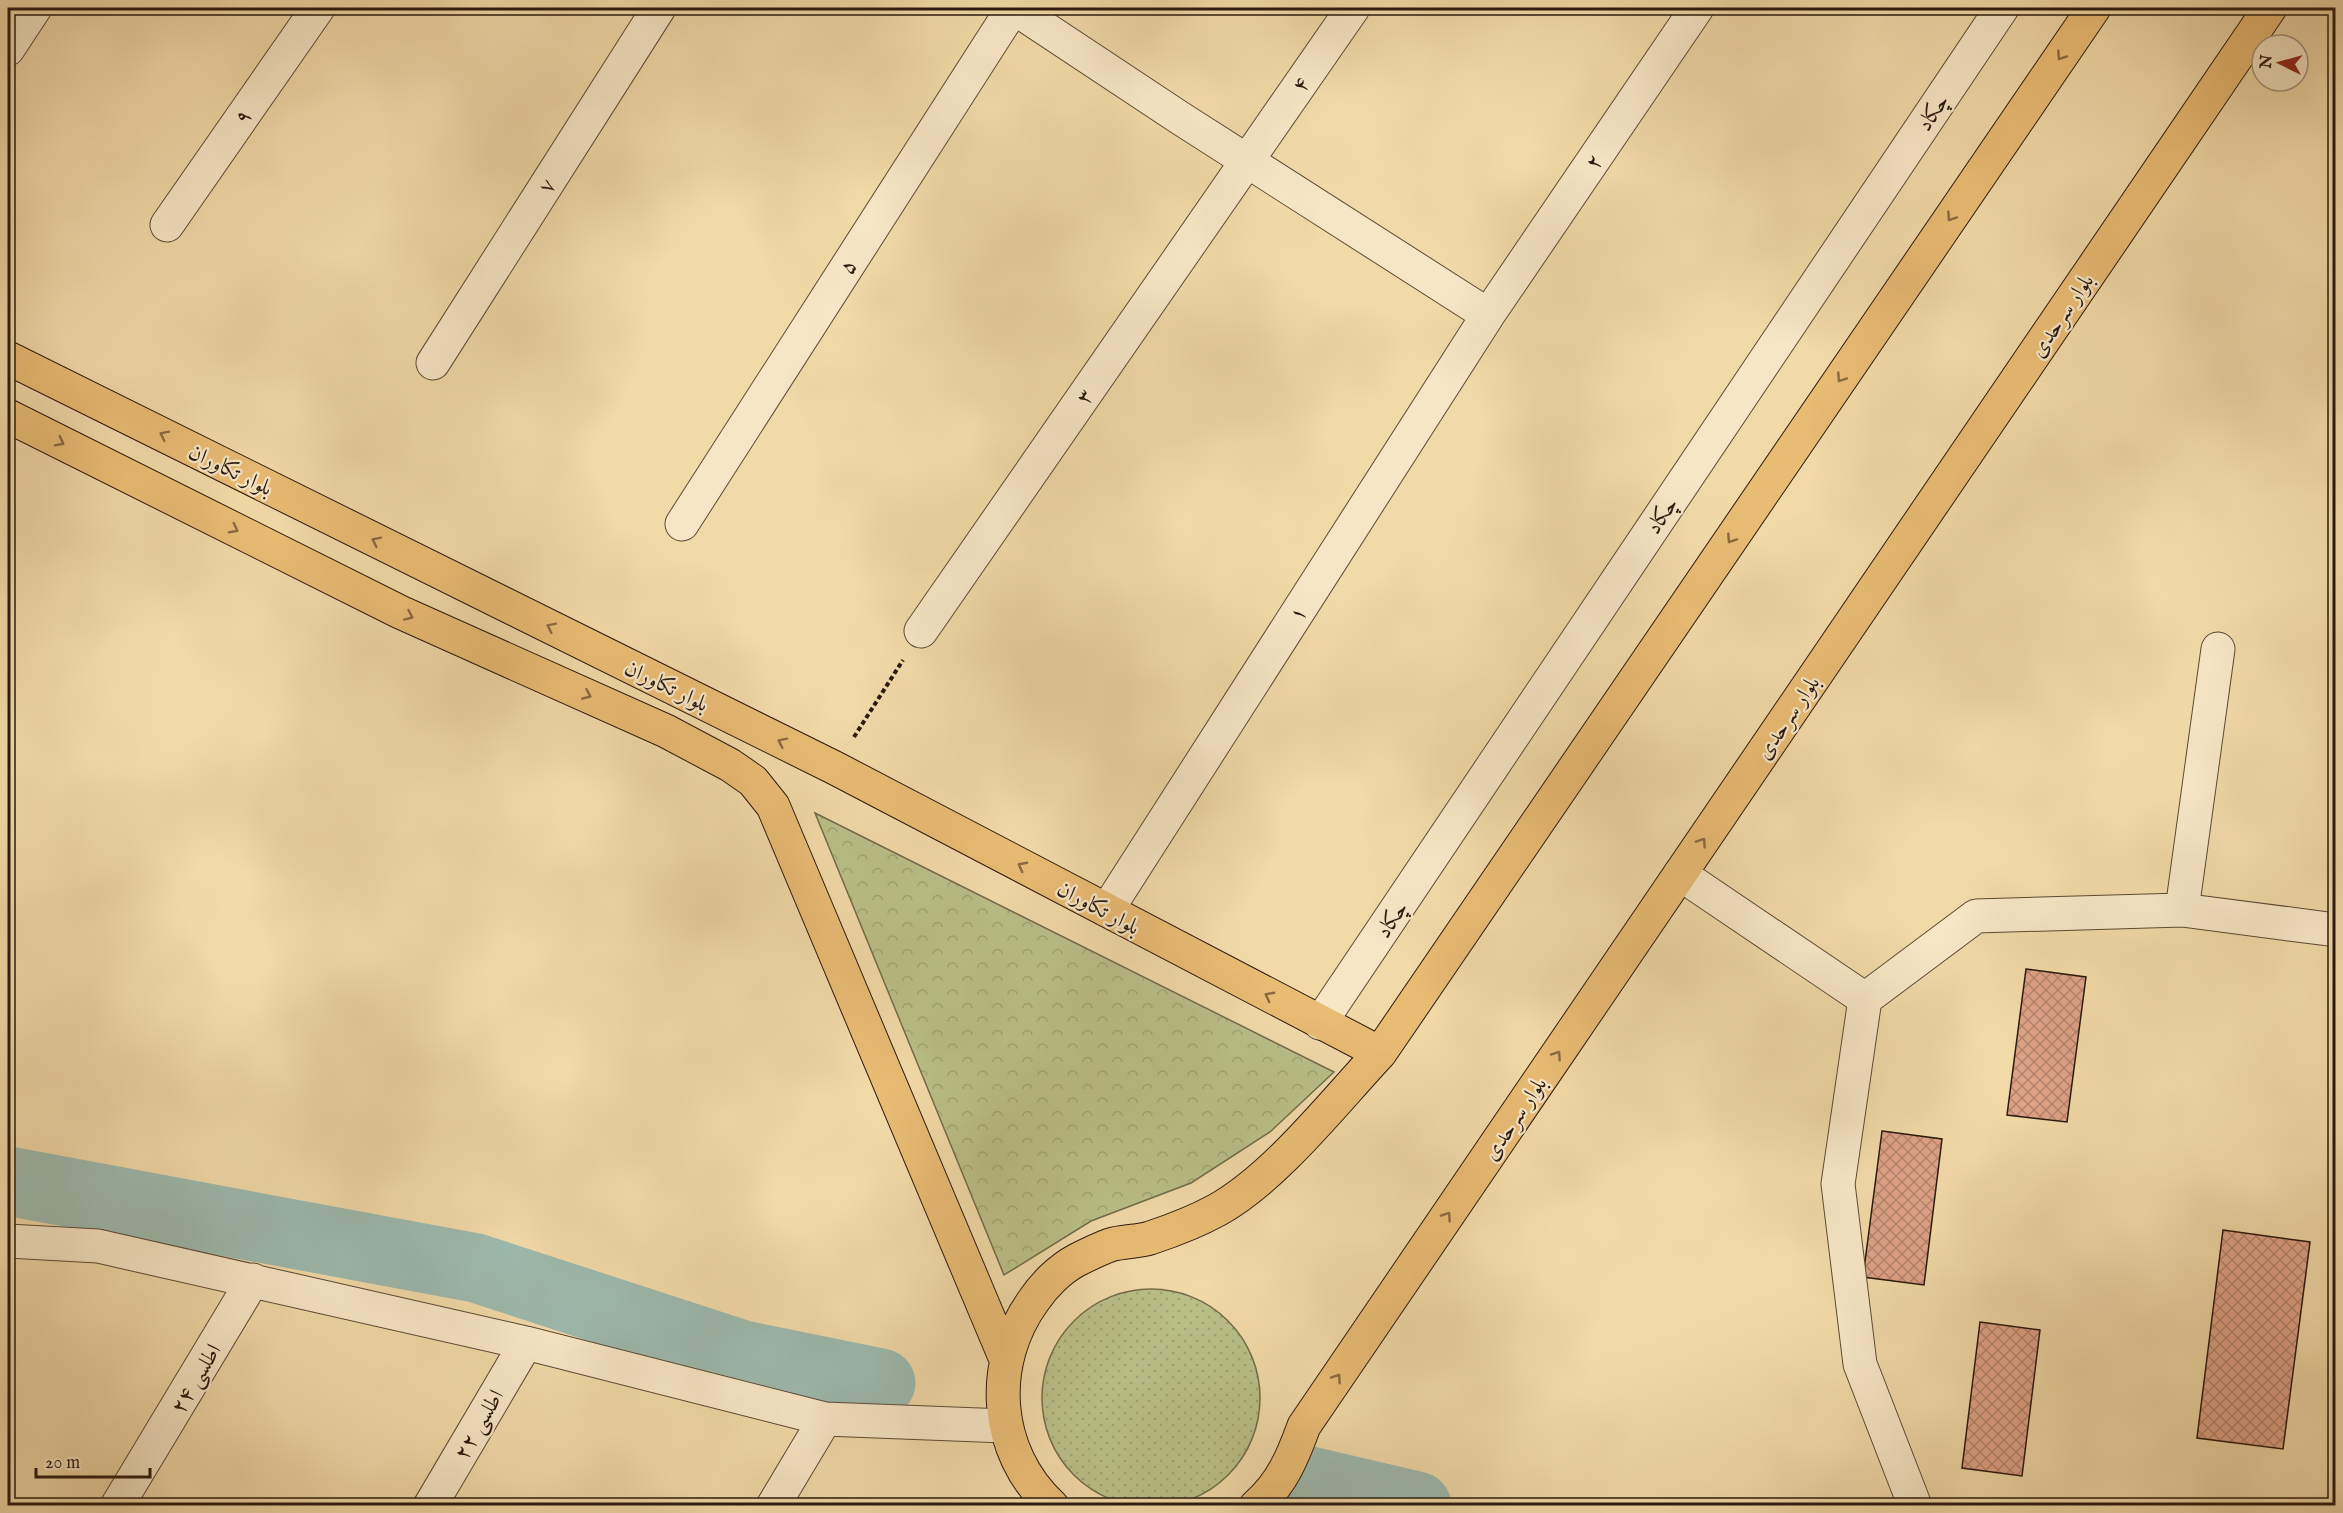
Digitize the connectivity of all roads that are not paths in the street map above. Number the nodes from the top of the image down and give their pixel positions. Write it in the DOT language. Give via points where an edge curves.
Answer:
graph roads {
  1 [pos="35,8"];
  2 [pos="318,8"];
  3 [pos="659,8"];
  4 [pos="1014,8"];
  5 [pos="1353,8"];
  6 [pos="1697,8"];
  7 [pos="2002,8"];
  8 [pos="2094,8"];
  9 [pos="2270,8"];
  10 [pos="8,49"];
  11 [pos="1247,161"];
  12 [pos="167,225"];
  13 [pos="1488,315"];
  14 [pos="8,358"];
  15 [pos="433,363"];
  16 [pos="8,416"];
  17 [pos="682,524"];
  18 [pos="921,631"];
  19 [pos="2218,649"];
  20 [pos="1680,874"];
  21 [pos="1107,910"];
  22 [pos="2182,910"];
  23 [pos="2336,930"];
  24 [pos="1865,999"];
  25 [pos="1320,1023"];
  26 [pos="1380,1053"];
  27 [pos="8,1241"];
  28 [pos="254,1280"];
  29 [pos="526,1343"];
  30 [pos="1005,1357"];
  31 [pos="825,1419"];
  32 [pos="1005,1426"];
  33 [pos="1024,1473"];
  34 [pos="1271,1502"];
  35 [pos="117,1506"];
  36 [pos="430,1506"];
  37 [pos="773,1506"];
  38 [pos="1025,1506"];
  39 [pos="1052,1506"];
  40 [pos="1915,1506"];
  1 -- 10 [label="street"];
  2 -- 12 [label="street, ۹"];
  3 -- 15 [label="street, ۷"];
  4 -- 11 [label="street"];
  4 -- 17 [label="street, ۵"];
  5 -- 11 [label="street, ۴"];
  6 -- 13 [label="street, ۲"];
  7 -- 25 [label="street, چکاد"];
  8 -- 26 [label="main road, one-way"];
  20 -- 9 [label="main road, بلوار سرحدی, one-way"];
  11 -- 13 [label="street"];
  11 -- 18 [label="street, ۳"];
  13 -- 21 [label="street, ۱"];
  21 -- 14 [label="main road, بلوار تکاوران, one-way" via="834,768"];
  16 -- 30 [label="main road, بلوار تکاوران, one-way" via="400,612 666,730 753,781 773,806"];
  19 -- 22 [label="street"];
  20 -- 24 [label="street"];
  34 -- 20 [label="main road, بلوار سرحدی, one-way" via="1304,1426"];
  25 -- 21 [label="main road, بلوار تکاوران, one-way"];
  22 -- 23 [label="street"];
  22 -- 24 [label="street" via="1976,916"];
  24 -- 40 [label="street" via="1838,1184 1860,1364"];
  25 -- 26 [label="main road, بلوار تکاوران"];
  26 -- 30 [label="main road" via="1272,1168 1217,1210 1150,1238 1110,1245 1066,1268 1043,1287 1020,1320"];
  27 -- 28 [label="street" via="98,1246"];
  28 -- 29 [label="street"];
  28 -- 35 [label="street, اطلسی ۲۴"];
  29 -- 31 [label="street"];
  29 -- 36 [label="street, اطلسی ۲۲"];
  30 -- 32 [label="main road"];
  31 -- 32 [label="street"];
  31 -- 37 [label="street"];
  32 -- 33 [label="main road"];
  33 -- 38 [label="main road"];
  33 -- 39 [label="main road"];
}
